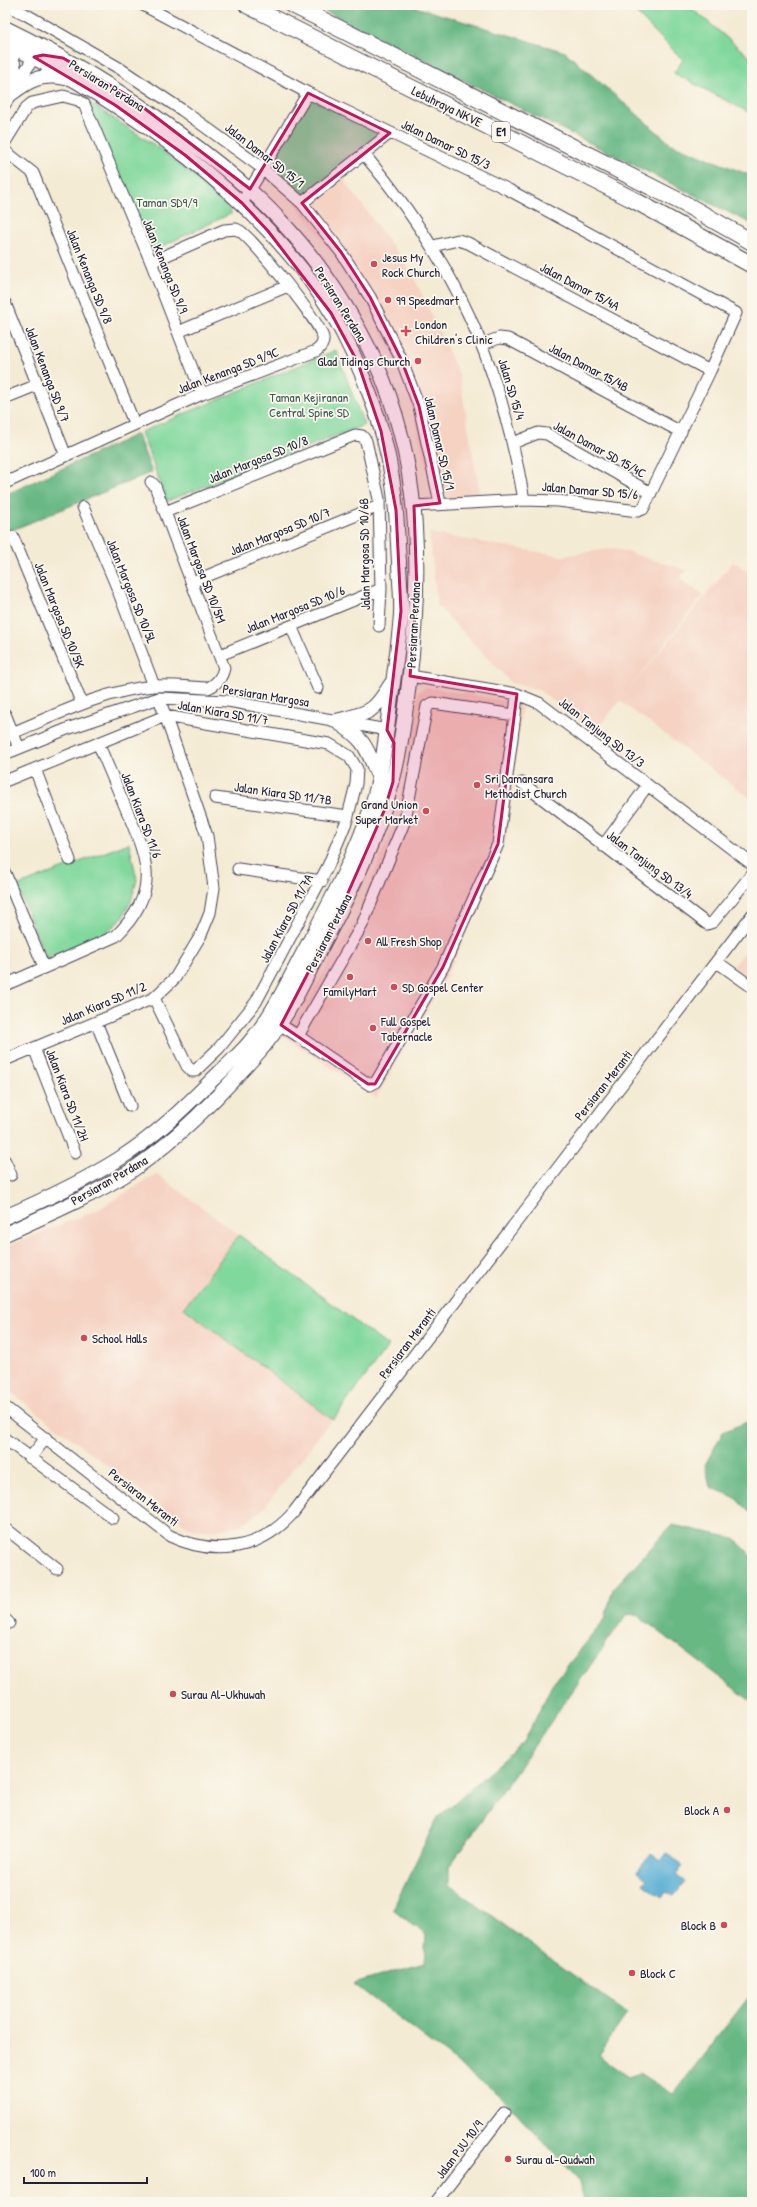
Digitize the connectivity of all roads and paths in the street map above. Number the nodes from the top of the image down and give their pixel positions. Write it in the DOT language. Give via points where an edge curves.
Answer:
graph roads {
  1 [pos="6,5"];
  2 [pos="143,5"];
  3 [pos="247,5"];
  4 [pos="293,5"];
  5 [pos="5,28"];
  6 [pos="19,35"];
  7 [pos="5,42"];
  8 [pos="5,49"];
  9 [pos="34,57"];
  10 [pos="63,58"];
  11 [pos="73,80"];
  12 [pos="308,93"];
  13 [pos="8,99"];
  14 [pos="390,133"];
  15 [pos="5,142"];
  16 [pos="5,151"];
  17 [pos="364,154"];
  18 [pos="262,168"];
  19 [pos="250,189"];
  20 [pos="242,203"];
  21 [pos="302,203"];
  22 [pos="752,242"];
  23 [pos="433,246"];
  24 [pos="151,262"];
  25 [pos="752,265"];
  26 [pos="288,286"];
  27 [pos="5,303"];
  28 [pos="345,306"];
  29 [pos="331,313"];
  30 [pos="736,313"];
  31 [pos="8,320"];
  32 [pos="178,332"];
  33 [pos="483,344"];
  34 [pos="710,371"];
  35 [pos="37,385"];
  36 [pos="202,394"];
  37 [pos="5,398"];
  38 [pos="134,423"];
  39 [pos="681,432"];
  40 [pos="362,436"];
  41 [pos="513,443"];
  42 [pos="66,456"];
  43 [pos="151,482"];
  44 [pos="5,483"];
  45 [pos="651,493"];
  46 [pos="524,500"];
  47 [pos="440,503"];
  48 [pos="379,506"];
  49 [pos="414,506"];
  50 [pos="83,507"];
  51 [pos="165,512"];
  52 [pos="13,537"];
  53 [pos="192,582"];
  54 [pos="381,589"];
  55 [pos="291,626"];
  56 [pos="378,626"];
  57 [pos="220,655"];
  58 [pos="393,680"];
  59 [pos="409,681"];
  60 [pos="154,686"];
  61 [pos="318,688"];
  62 [pos="517,694"];
  63 [pos="159,698"];
  64 [pos="82,704"];
  65 [pos="5,714"];
  66 [pos="514,715"];
  67 [pos="165,716"];
  68 [pos="336,721"];
  69 [pos="387,730"];
  70 [pos="9,734"];
  71 [pos="98,743"];
  72 [pos="19,748"];
  73 [pos="5,754"];
  74 [pos="349,756"];
  75 [pos="35,769"];
  76 [pos="379,779"];
  77 [pos="5,781"];
  78 [pos="393,782"];
  79 [pos="522,783"];
  80 [pos="647,786"];
  81 [pos="215,798"];
  82 [pos="348,816"];
  83 [pos="603,846"];
  84 [pos="70,860"];
  85 [pos="752,864"];
  86 [pos="238,869"];
  87 [pos="5,873"];
  88 [pos="752,874"];
  89 [pos="322,881"];
  90 [pos="752,915"];
  91 [pos="717,962"];
  92 [pos="44,967"];
  93 [pos="5,986"];
  94 [pos="752,987"];
  95 [pos="154,998"];
  96 [pos="96,1022"];
  97 [pos="281,1025"];
  98 [pos="298,1036"];
  99 [pos="34,1048"];
  100 [pos="6,1058"];
  101 [pos="130,1106"];
  102 [pos="76,1154"];
  103 [pos="5,1161"];
  104 [pos="11,1175"];
  105 [pos="5,1217"];
  106 [pos="5,1234"];
  107 [pos="5,1407"];
  108 [pos="46,1438"];
  109 [pos="5,1439"];
  110 [pos="30,1458"];
  111 [pos="113,1518"];
  112 [pos="5,1528"];
  113 [pos="57,1569"];
  114 [pos="504,2113"];
  115 [pos="436,2202"];
  1 -- 18 [label="street, Jalan Damar SD 15/1" via="119,68"];
  2 -- 12 [label="street, Jalan Damar SD 15/3"];
  3 -- 25 [label="highway, Lebuhraya NKVE / E1" via="632,199"];
  4 -- 22 [label="highway, Lebuhraya NKVE / E1" via="685,204"];
  5 -- 6 [label="main road, Persiaran Perdana"];
  6 -- 9 [label="street" via="34,50"];
  6 -- 10 [label="main road, Persiaran Perdana"];
  7 -- 9 [label="main road, Persiaran Perdana"];
  8 -- 13 [label="main road" via="14,63 15,73"];
  9 -- 10 [label="street" via="43,55"];
  9 -- 11 [label="main road, Persiaran Perdana"];
  9 -- 13 [label="street"];
  10 -- 19 [label="main road, Persiaran Perdana" via="126,95"];
  11 -- 13 [label="main road" via="47,76 36,78 27,81"];
  11 -- 20 [label="main road, Persiaran Perdana" via="115,105 185,155"];
  12 -- 14 [label="street, Jalan Damar SD 15/3"];
  12 -- 18 [label="street"];
  14 -- 17 [label="street"];
  14 -- 30 [label="street, Jalan Damar SD 15/3" via="509,190"];
  15 -- 24 [label="street, Jalan Kenanga SD 9/9" via="28,105 32,103 63,96 84,104"];
  16 -- 38 [label="street, Jalan Kenanga SD 9/8" via="33,172"];
  17 -- 21 [label="street"];
  17 -- 23 [label="street, Jalan SD 15/4" via="394,189"];
  18 -- 19 [label="street"];
  18 -- 21 [label="street, Jalan Damar SD 15/1"];
  19 -- 20 [label="street"];
  19 -- 28 [label="main road, Persiaran Perdana" via="305,249"];
  20 -- 29 [label="main road, Persiaran Perdana" via="295,262"];
  21 -- 47 [label="street, Jalan Damar SD 15/1" via="341,252 366,291 401,359 419,406"];
  23 -- 33 [label="street, Jalan SD 15/4"];
  23 -- 34 [label="street, Jalan Damar 15/4A" via="458,240 468,243"];
  24 -- 26 [label="street" via="224,230 236,229 245,234"];
  24 -- 32 [label="street, Jalan Kenanga SD 9/9"];
  26 -- 32 [label="street"];
  26 -- 36 [label="street, Jalan Kenanga SD 9/9C" via="318,326 323,337 322,345 316,351"];
  27 -- 31 [label="street, Jalan Kenanga SD 9/7"];
  28 -- 29 [label="main road"];
  28 -- 49 [label="main road, Persiaran Perdana" via="373,357 396,416 406,454"];
  29 -- 58 [label="main road, Persiaran Perdana" via="358,362 392,474 401,611"];
  30 -- 34 [label="street, Jalan Damar SD 15/6"];
  31 -- 35 [label="street, Jalan Kenanga SD 9/7"];
  32 -- 36 [label="street, Jalan Kenanga SD 9/9"];
  33 -- 39 [label="street, Jalan Damar 15/4B" via="499,338 508,339"];
  33 -- 41 [label="street, Jalan SD 15/4"];
  34 -- 39 [label="street, Jalan Damar SD 15/6"];
  35 -- 37 [label="street"];
  35 -- 42 [label="street, Jalan Kenanga SD 9/7"];
  36 -- 38 [label="street, Jalan Kenanga SD 9/9C"];
  38 -- 42 [label="street, Jalan Kenanga SD 9/9C"];
  39 -- 45 [label="street, Jalan Damar SD 15/6"];
  40 -- 48 [label="street, Jalan Margosa SD 10/6B" via="366,441"];
  40 -- 51 [label="street, Jalan Margosa SD 10/8" via="355,435"];
  41 -- 45 [label="street, Jalan Damar SD 15/4C" via="538,433 547,434"];
  41 -- 46 [label="street, Jalan SD 15/4"];
  42 -- 44 [label="street, Jalan Kenanga SD 9/9C"];
  43 -- 51 [label="street, Jalan Margosa SD 10/5M"];
  45 -- 46 [label="street, Jalan Damar SD 15/6" via="640,511 558,501"];
  46 -- 47 [label="street, Jalan Damar SD 15/6"];
  47 -- 49 [label="street, Jalan Damar SD 15/6"];
  48 -- 53 [label="street, Jalan Margosa SD 10/7"];
  48 -- 54 [label="street, Jalan Margosa SD 10/6B"];
  49 -- 59 [label="main road, Persiaran Perdana" via="417,597"];
  50 -- 60 [label="street, Jalan Margosa SD 10/5L"];
  51 -- 53 [label="street, Jalan Margosa SD 10/5M"];
  52 -- 64 [label="street, Jalan Margosa SD 10/5K"];
  53 -- 57 [label="street, Jalan Margosa SD 10/5M"];
  54 -- 55 [label="street, Jalan Margosa SD 10/6"];
  54 -- 56 [label="street, Jalan Margosa SD 10/6B"];
  55 -- 57 [label="street, Jalan Margosa SD 10/6"];
  55 -- 61 [label="street"];
  57 -- 60 [label="street, Jalan Margosa SD 10/5M" via="224,668 219,680 208,688"];
  58 -- 68 [label="main road" via="375,708 366,714"];
  58 -- 69 [label="main road, Persiaran Perdana"];
  59 -- 62 [label="street, Jalan Tanjung SD 13/3"];
  59 -- 69 [label="main road" via="396,722"];
  59 -- 78 [label="main road, Persiaran Perdana"];
  60 -- 64 [label="street"];
  62 -- 66 [label="street"];
  62 -- 80 [label="street, Jalan Tanjung SD 13/3" via="546,707"];
  63 -- 67 [label="street, Jalan Kiara SD 11/2"];
  63 -- 68 [label="street, Persiaran Margosa" via="228,701"];
  63 -- 72 [label="street, Persiaran Margosa"];
  64 -- 70 [label="street"];
  65 -- 70 [label="street"];
  66 -- 98 [label="street" via="433,703 427,706 405,820 362,925"];
  66 -- 98 [label="street" via="498,844 443,967 376,1082 373,1085 368,1084"];
  67 -- 71 [label="street, Jalan Kiara SD 11/7"];
  67 -- 74 [label="street, Jalan Kiara SD 11/7" via="329,744"];
  67 -- 95 [label="street, Jalan Kiara SD 11/2" via="207,836 214,888 210,913 201,935 175,978"];
  68 -- 69 [label="street, Persiaran Margosa"];
  68 -- 76 [label="main road" via="355,733 363,742"];
  69 -- 76 [label="main road, Persiaran Perdana"];
  69 -- 78 [label="main road" via="392,734 394,743"];
  70 -- 72 [label="street"];
  71 -- 75 [label="street, Jalan Kiara SD 11/7"];
  71 -- 92 [label="street, Jalan Kiara SD 11/6" via="144,854 146,880 143,896 130,922 116,936"];
  72 -- 73 [label="street, Persiaran Margosa"];
  74 -- 82 [label="street, Jalan Kiara SD 11/7A" via="357,769"];
  75 -- 77 [label="street, Jalan Kiara SD 11/7"];
  75 -- 84 [label="street"];
  76 -- 105 [label="main road, Persiaran Perdana" via="359,838 331,902 269,1017 248,1044 179,1113 119,1159 61,1192"];
  78 -- 97 [label="main road, Persiaran Perdana" via="384,811 340,911"];
  79 -- 83 [label="street, Jalan Tanjung SD 13/4"];
  80 -- 83 [label="street"];
  80 -- 85 [label="street, Jalan Tanjung SD 13/3"];
  81 -- 82 [label="street, Jalan Kiara SD 11/7B"];
  82 -- 89 [label="street, Jalan Kiara SD 11/7A"];
  83 -- 88 [label="street, Jalan Tanjung SD 13/4" via="707,924 713,922"];
  86 -- 89 [label="street"];
  87 -- 92 [label="street"];
  89 -- 95 [label="street, Jalan Kiara SD 11/7A" via="256,1002 219,1048 198,1069 192,1071 187,1066"];
  90 -- 91 [label="street, Persiaran Meranti"];
  91 -- 94 [label="street"];
  91 -- 108 [label="street, Persiaran Meranti" via="602,1108 293,1513 269,1535 240,1545 220,1548 187,1544 170,1536"];
  92 -- 93 [label="street, Jalan Kiara SD 11/6"];
  95 -- 96 [label="street, Jalan Kiara SD 11/2"];
  96 -- 99 [label="street, Jalan Kiara SD 11/2"];
  96 -- 101 [label="street"];
  97 -- 98 [label="street"];
  97 -- 106 [label="main road, Persiaran Perdana" via="258,1053 189,1124 157,1152 128,1172 66,1206"];
  99 -- 100 [label="street, Jalan Kiara SD 11/2"];
  99 -- 102 [label="street, Jalan Kiara SD 11/2H"];
  103 -- 104 [label="street"];
  107 -- 108 [label="street, Persiaran Meranti"];
  108 -- 110 [label="street"];
  109 -- 110 [label="street"];
  110 -- 111 [label="street"];
  112 -- 113 [label="street"];
  114 -- 115 [label="street, Jalan PJU 10/9"];
}
